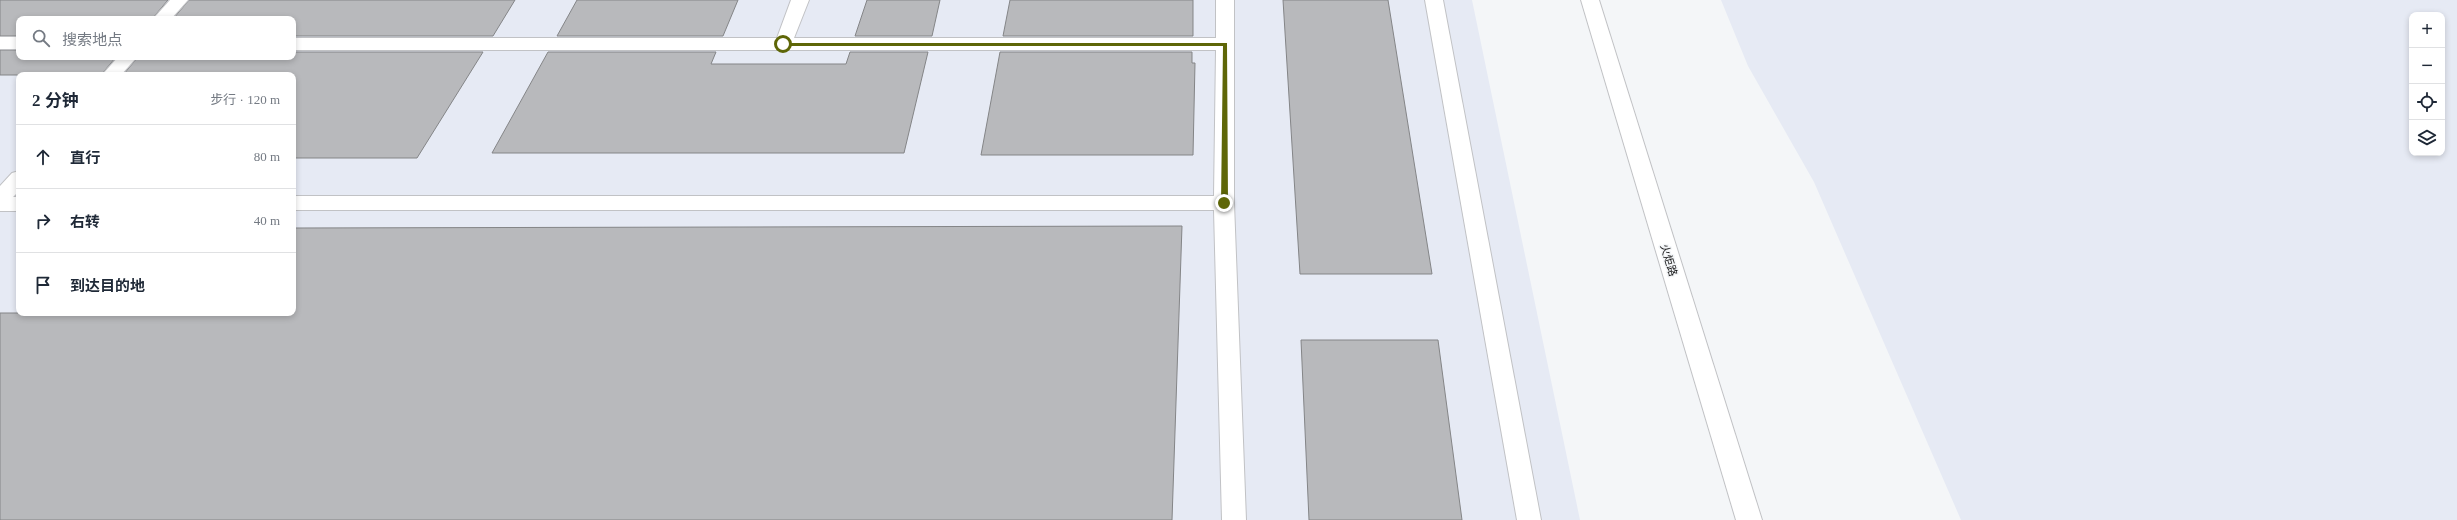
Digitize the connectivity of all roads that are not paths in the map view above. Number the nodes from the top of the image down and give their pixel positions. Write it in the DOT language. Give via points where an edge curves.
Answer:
graph roads {
  1 [pos="179,0"];
  2 [pos="800,0"];
  3 [pos="1225,0"];
  4 [pos="1434,0"];
  5 [pos="1590,0"];
  6 [pos="165,16"];
  7 [pos="0,43"];
  8 [pos="16,43"];
  9 [pos="296,44"];
  10 [pos="783,44"];
  11 [pos="1225,44"];
  12 [pos="125,60"];
  13 [pos="114,72"];
  14 [pos="16,181"];
  15 [pos="0,199"];
  16 [pos="1224,203"];
  17 [pos="0,204"];
  18 [pos="16,204"];
  19 [pos="296,204"];
  20 [pos="1234,520"];
  21 [pos="1529,520"];
  22 [pos="1749,520"];
  1 -- 6 [label="lane"];
  2 -- 10 [label="lane"];
  3 -- 11 [label="lane"];
  4 -- 21 [label="lane"];
  5 -- 22 [label="main road, 火炬路"];
  7 -- 8 [label="lane"];
  9 -- 10 [label="lane"];
  10 -- 11 [label="lane"];
  11 -- 16 [label="lane"];
  12 -- 13 [label="lane"];
  14 -- 15 [label="lane"];
  16 -- 19 [label="lane"];
  16 -- 20 [label="lane"];
  17 -- 18 [label="lane"];
}
